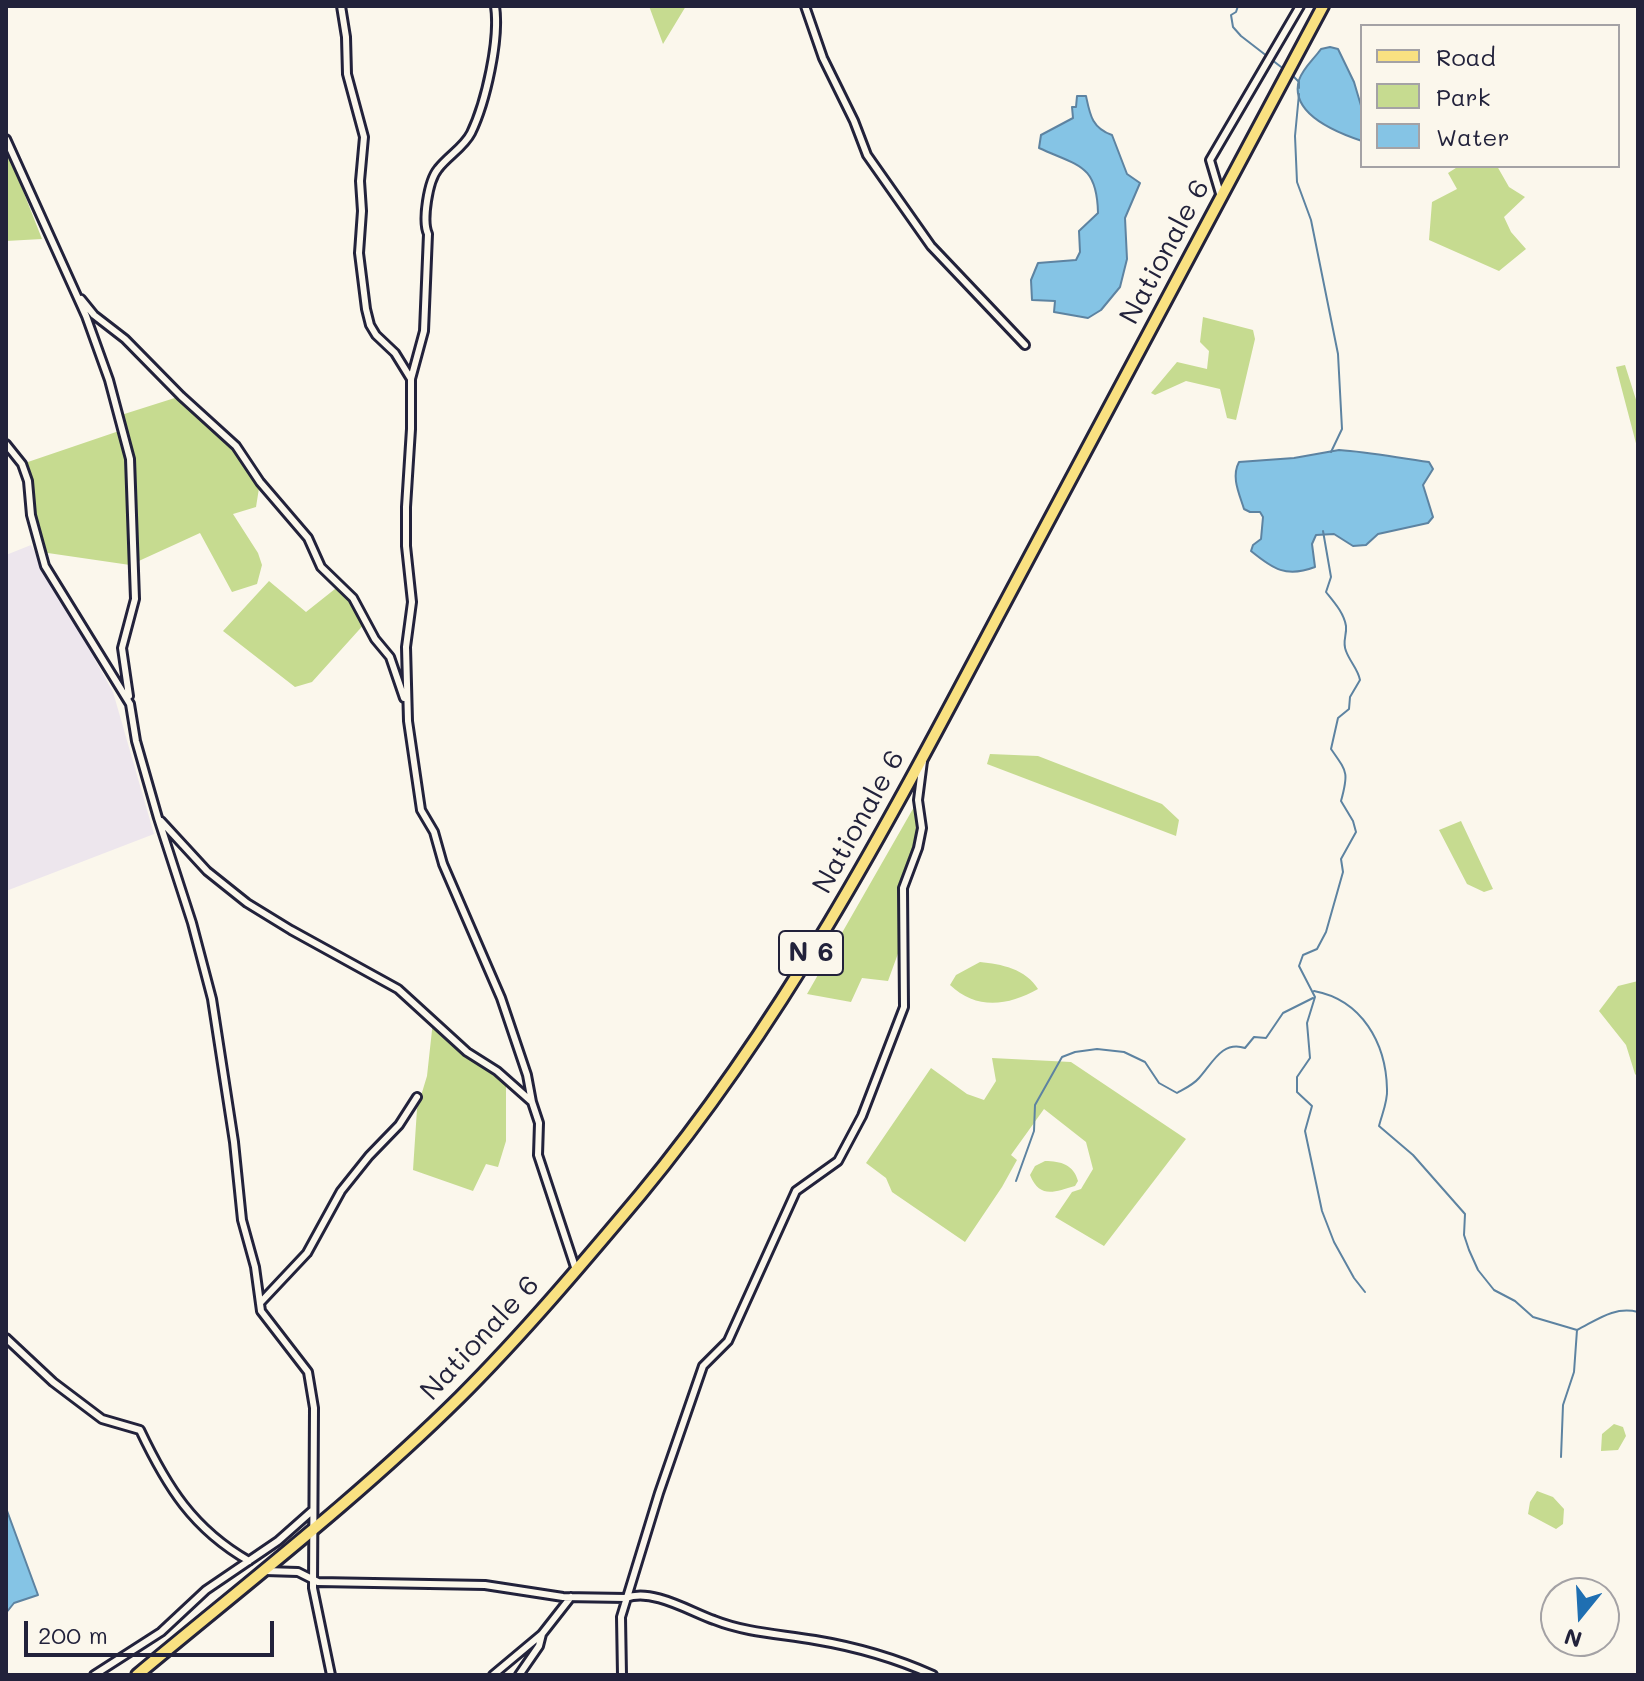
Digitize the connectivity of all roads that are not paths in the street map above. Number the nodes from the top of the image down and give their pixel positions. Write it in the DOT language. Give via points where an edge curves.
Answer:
graph roads {
  1 [pos="341,6"];
  2 [pos="495,6"];
  3 [pos="805,6"];
  4 [pos="1300,6"];
  5 [pos="1323,6"];
  6 [pos="6,139"];
  7 [pos="1221,197"];
  8 [pos="75,290"];
  9 [pos="1025,345"];
  10 [pos="411,379"];
  11 [pos="6,444"];
  12 [pos="406,701"];
  13 [pos="130,704"];
  14 [pos="924,755"];
  15 [pos="158,818"];
  16 [pos="417,1097"];
  17 [pos="532,1102"];
  18 [pos="576,1270"];
  19 [pos="260,1303"];
  20 [pos="6,1338"];
  21 [pos="18,1347"];
  22 [pos="6,1350"];
  23 [pos="313,1510"];
  24 [pos="313,1530"];
  25 [pos="249,1561"];
  26 [pos="265,1571"];
  27 [pos="313,1581"];
  28 [pos="571,1597"];
  29 [pos="626,1598"];
  30 [pos="542,1634"];
  31 [pos="94,1675"];
  32 [pos="137,1675"];
  33 [pos="331,1675"];
  34 [pos="493,1675"];
  35 [pos="519,1675"];
  36 [pos="622,1675"];
  37 [pos="933,1675"];
  1 -- 10 [label="street" via="347,74 364,137 359,253 366,309 376,335"];
  2 -- 10 [label="street" via="497,24 480,109 470,134 438,168 431,189 424,225 424,331"];
  3 -- 9 [label="street" via="867,155 931,246"];
  4 -- 7 [label="street" via="1210,160"];
  5 -- 7 [label="main road, Nationale 6 / N 6"];
  6 -- 8 [label="street"];
  7 -- 14 [label="main road, Nationale 6 / N 6"];
  8 -- 12 [label="street" via="94,315 236,446 308,538 321,567 353,598 390,657"];
  8 -- 13 [label="street" via="109,380 130,459 135,599 122,648"];
  10 -- 12 [label="street" via="406,546 412,602"];
  11 -- 13 [label="street" via="28,481 45,566"];
  12 -- 17 [label="street" via="421,810 501,998"];
  13 -- 15 [label="street"];
  14 -- 18 [label="main road, Nationale 6 / N 6" via="766,1024 642,1193"];
  14 -- 29 [label="street" via="918,800 922,828 903,888 904,1007 862,1116 838,1161 796,1191 728,1341 703,1366"];
  15 -- 17 [label="street" via="207,871 247,903 398,989"];
  15 -- 19 [label="street" via="212,999 242,1220"];
  16 -- 19 [label="street" via="341,1191 307,1253"];
  17 -- 18 [label="street" via="539,1123 538,1155"];
  18 -- 24 [label="main road, Nationale 6 / N 6" via="461,1396"];
  19 -- 23 [label="street" via="268,1322 308,1372 314,1408"];
  20 -- 21 [label="street"];
  21 -- 22 [label="street"];
  21 -- 25 [label="street" via="102,1419 140,1430 150,1456 196,1523"];
  23 -- 24 [label="street"];
  23 -- 25 [label="street"];
  24 -- 26 [label="main road, Nationale 6 / N 6"];
  24 -- 27 [label="street"];
  25 -- 31 [label="street" via="206,1590 161,1632"];
  26 -- 27 [label="street" via="298,1572"];
  26 -- 32 [label="main road, Nationale 6 / N 6"];
  27 -- 28 [label="street" via="485,1585"];
  27 -- 33 [label="street"];
  28 -- 29 [label="street"];
  28 -- 30 [label="street"];
  29 -- 36 [label="street" via="621,1617"];
  29 -- 37 [label="street" via="635,1594 663,1600 733,1628 857,1648"];
  30 -- 34 [label="street"];
  30 -- 35 [label="street"];
}
